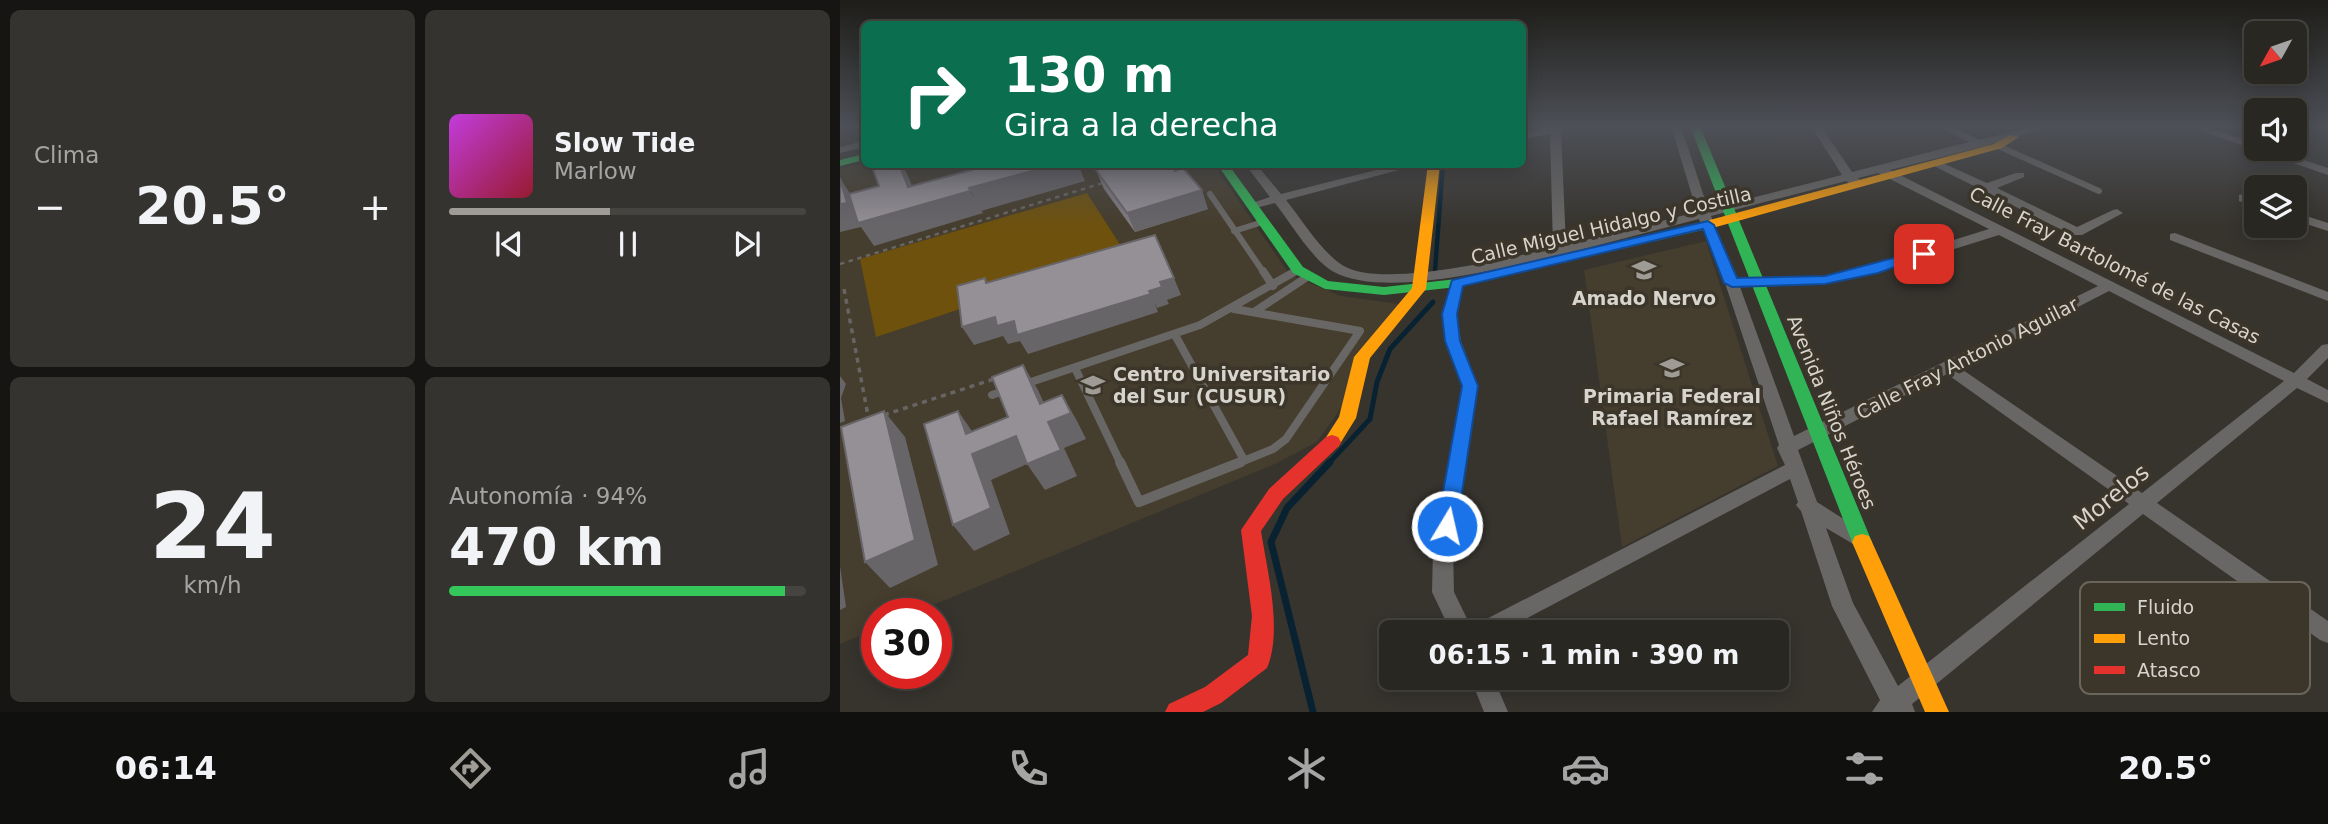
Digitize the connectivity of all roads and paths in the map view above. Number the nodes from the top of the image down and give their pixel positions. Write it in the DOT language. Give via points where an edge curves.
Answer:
graph roads {
  1 [pos="1557,159"];
  2 [pos="1687,159"];
  3 [pos="1708,159"];
  4 [pos="1839,159"];
  5 [pos="1931,159"];
  6 [pos="1950,159"];
  7 [pos="2027,159"];
  8 [pos="2290,159"];
  9 [pos="1936,163"];
  10 [pos="1225,168"];
  11 [pos="1253,168"];
  12 [pos="1400,168"];
  13 [pos="1434,168"];
  14 [pos="2328,172"];
  15 [pos="1888,173"];
  16 [pos="2020,176"];
  17 [pos="1112,180"];
  18 [pos="1855,182"];
  19 [pos="1986,188"];
  20 [pos="2099,191"];
  21 [pos="1210,194"];
  22 [pos="1277,198"];
  23 [pos="1252,205"];
  24 [pos="2117,213"];
  25 [pos="1729,214"];
  26 [pos="1706,220"];
  27 [pos="2307,221"];
  28 [pos="1264,222"];
  29 [pos="2328,228"];
  30 [pos="2000,230"];
  31 [pos="1234,231"];
  32 [pos="2175,237"];
  33 [pos="1563,255"];
  34 [pos="840,264"];
  35 [pos="1303,274"];
  36 [pos="1420,282"];
  37 [pos="1457,283"];
  38 [pos="1732,283"];
  39 [pos="1757,283"];
  40 [pos="1273,286"];
  41 [pos="2109,286"];
  42 [pos="844,289"];
  43 [pos="2328,297"];
  44 [pos="1234,309"];
  45 [pos="1254,312"];
  46 [pos="1175,335"];
  47 [pos="2328,349"];
  48 [pos="1075,368"];
  49 [pos="1949,368"];
  50 [pos="998,377"];
  51 [pos="2295,381"];
  52 [pos="992,395"];
  53 [pos="2328,397"];
  54 [pos="882,416"];
  55 [pos="870,427"];
  56 [pos="1820,433"];
  57 [pos="1786,448"];
  58 [pos="1244,460"];
  59 [pos="1794,469"];
  60 [pos="2143,503"];
  61 [pos="1807,505"];
  62 [pos="1862,541"];
  63 [pos="2255,582"];
  64 [pos="1456,620"];
  65 [pos="1502,620"];
  66 [pos="2310,620"];
  67 [pos="2328,633"];
  68 [pos="1923,680"];
  69 [pos="1487,690"];
  70 [pos="1894,709"];
  71 [pos="1177,712"];
  72 [pos="1496,712"];
  73 [pos="1937,712"];
  1 -- 33 [label="street"];
  2 -- 26 [label="street"];
  3 -- 25 [label="street, Avenida Niños Héroes"];
  4 -- 18 [label="street"];
  5 -- 15 [label="street, Calle Miguel Hidalgo y Costilla"];
  6 -- 9 [label="street, Calle Miguel Hidalgo y Costilla"];
  7 -- 20 [label="lane"];
  8 -- 14 [label="street"];
  9 -- 15 [label="street, Calle Miguel Hidalgo y Costilla"];
  9 -- 19 [label="street"];
  10 -- 23 [label="street"];
  11 -- 22 [label="street"];
  12 -- 22 [label="street"];
  13 -- 36 [label="street"];
  15 -- 18 [label="street, Calle Miguel Hidalgo y Costilla"];
  15 -- 30 [label="street, Calle Fray Bartolomé de las Casas"];
  16 -- 19 [label="street"];
  17 -- 34 [label="path"];
  18 -- 25 [label="street, Calle Miguel Hidalgo y Costilla"];
  19 -- 24 [label="street" via="2077,232"];
  21 -- 31 [label="lane"];
  22 -- 23 [label="street"];
  22 -- 36 [label="street" via="1339,269"];
  23 -- 28 [label="street"];
  25 -- 26 [label="street, Calle Miguel Hidalgo y Costilla"];
  25 -- 39 [label="street, Avenida Niños Héroes"];
  26 -- 33 [label="street, Calle Miguel Hidalgo y Costilla"];
  26 -- 38 [label="street"];
  27 -- 29 [label="street"];
  28 -- 31 [label="lane"];
  28 -- 35 [label="street"];
  30 -- 39 [label="street" via="1873,270 1825,280"];
  30 -- 41 [label="street, Calle Fray Bartolomé de las Casas"];
  31 -- 40 [label="lane"];
  32 -- 43 [label="street"];
  33 -- 36 [label="street, Calle Miguel Hidalgo y Costilla"];
  33 -- 37 [label="street, Calle Miguel Hidalgo y Costilla"];
  35 -- 36 [label="street" via="1347,289 1384,291"];
  35 -- 40 [label="lane"];
  35 -- 45 [label="lane"];
  36 -- 37 [label="street, Calle Miguel Hidalgo y Costilla"];
  36 -- 71 [label="street" via="1362,357 1346,418 1331,443 1276,494 1251,530 1264,616 1258,661 1213,695"];
  37 -- 64 [label="street" via="1450,314 1452,341 1470,386 1443,549 1443,592"];
  38 -- 39 [label="street"];
  38 -- 57 [label="street"];
  39 -- 56 [label="street, Avenida Niños Héroes"];
  40 -- 44 [label="lane"];
  41 -- 49 [label="street, Calle Fray Antonio Aguilar"];
  41 -- 51 [label="street, Calle Fray Bartolomé de las Casas"];
  42 -- 55 [label="path"];
  44 -- 45 [label="lane"];
  44 -- 46 [label="lane"];
  45 -- 58 [label="lane" via="1360,331 1286,439"];
  46 -- 48 [label="lane"];
  46 -- 58 [label="lane"];
  47 -- 51 [label="street, Morelos"];
  48 -- 52 [label="lane"];
  48 -- 58 [label="lane" via="1139,502"];
  49 -- 56 [label="street, Calle Fray Antonio Aguilar"];
  49 -- 60 [label="street"];
  50 -- 54 [label="path"];
  51 -- 53 [label="street, Calle Fray Bartolomé de las Casas"];
  51 -- 60 [label="street, Morelos"];
  56 -- 57 [label="street, Calle Fray Antonio Aguilar"];
  56 -- 62 [label="street, Avenida Niños Héroes"];
  57 -- 59 [label="street"];
  59 -- 61 [label="street"];
  59 -- 65 [label="street"];
  60 -- 63 [label="street"];
  60 -- 68 [label="street, Morelos"];
  61 -- 62 [label="street"];
  61 -- 70 [label="street" via="1843,606"];
  62 -- 68 [label="street, Avenida Niños Héroes"];
  66 -- 67 [label="street"];
  68 -- 70 [label="street, Morelos"];
  68 -- 73 [label="street, Avenida Niños Héroes"];
  69 -- 72 [label="street"];
}
